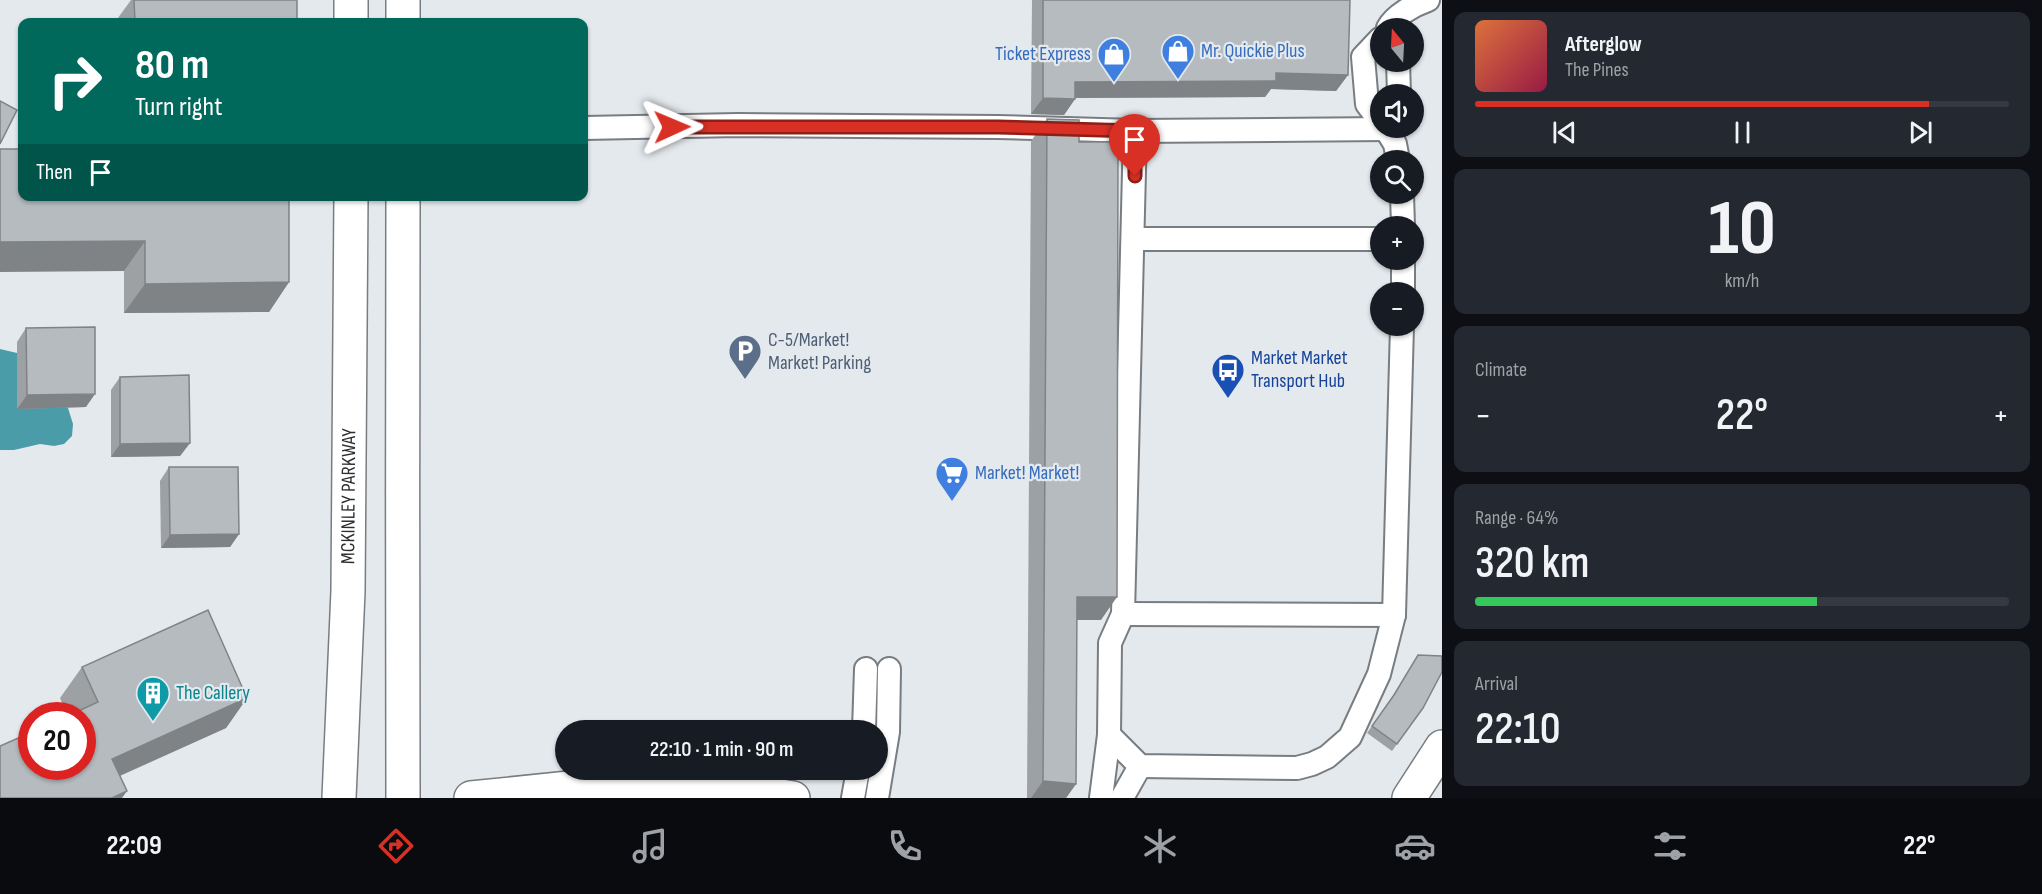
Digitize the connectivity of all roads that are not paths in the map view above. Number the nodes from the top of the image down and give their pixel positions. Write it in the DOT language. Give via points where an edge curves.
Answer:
graph roads {
  1 [pos="351,0"];
  2 [pos="403,0"];
  3 [pos="1428,0"];
  4 [pos="351,18"];
  5 [pos="403,18"];
  6 [pos="1397,18"];
  7 [pos="1370,50"];
  8 [pos="1370,108"];
  9 [pos="1370,126"];
  10 [pos="588,128"];
  11 [pos="1135,131"];
  12 [pos="351,201"];
  13 [pos="403,201"];
  14 [pos="1134,239"];
  15 [pos="1370,239"];
  16 [pos="1402,336"];
  17 [pos="1123,614"];
  18 [pos="1394,615"];
  19 [pos="866,669"];
  20 [pos="889,669"];
  21 [pos="864,720"];
  22 [pos="1109,735"];
  23 [pos="1442,747"];
  24 [pos="1140,766"];
  25 [pos="856,780"];
  26 [pos="339,798"];
  27 [pos="403,798"];
  28 [pos="471,798"];
  29 [pos="793,798"];
  30 [pos="853,798"];
  31 [pos="877,798"];
  32 [pos="1101,798"];
  33 [pos="1122,798"];
  34 [pos="1409,798"];
  1 -- 4 [label="main road"];
  2 -- 5 [label="main road"];
  3 -- 6 [label="lane"];
  7 -- 8 [label="lane" via="1364,57"];
  9 -- 11 [label="lane"];
  10 -- 11 [label="lane" via="738,125"];
  11 -- 14 [label="lane"];
  12 -- 26 [label="main road, MCKINLEY PARKWAY" via="348,591"];
  13 -- 27 [label="main road"];
  14 -- 15 [label="lane"];
  14 -- 17 [label="lane"];
  16 -- 18 [label="lane"];
  17 -- 18 [label="lane"];
  17 -- 22 [label="lane" via="1110,643"];
  18 -- 24 [label="lane" via="1379,674 1350,737 1328,757 1297,768"];
  19 -- 21 [label="lane"];
  20 -- 31 [label="lane" via="888,732"];
  22 -- 24 [label="lane"];
  22 -- 32 [label="lane"];
  23 -- 34 [label="main road"];
  24 -- 33 [label="lane"];
  25 -- 30 [label="lane"];
  28 -- 29 [label="main road" via="598,784 737,789"];
}
